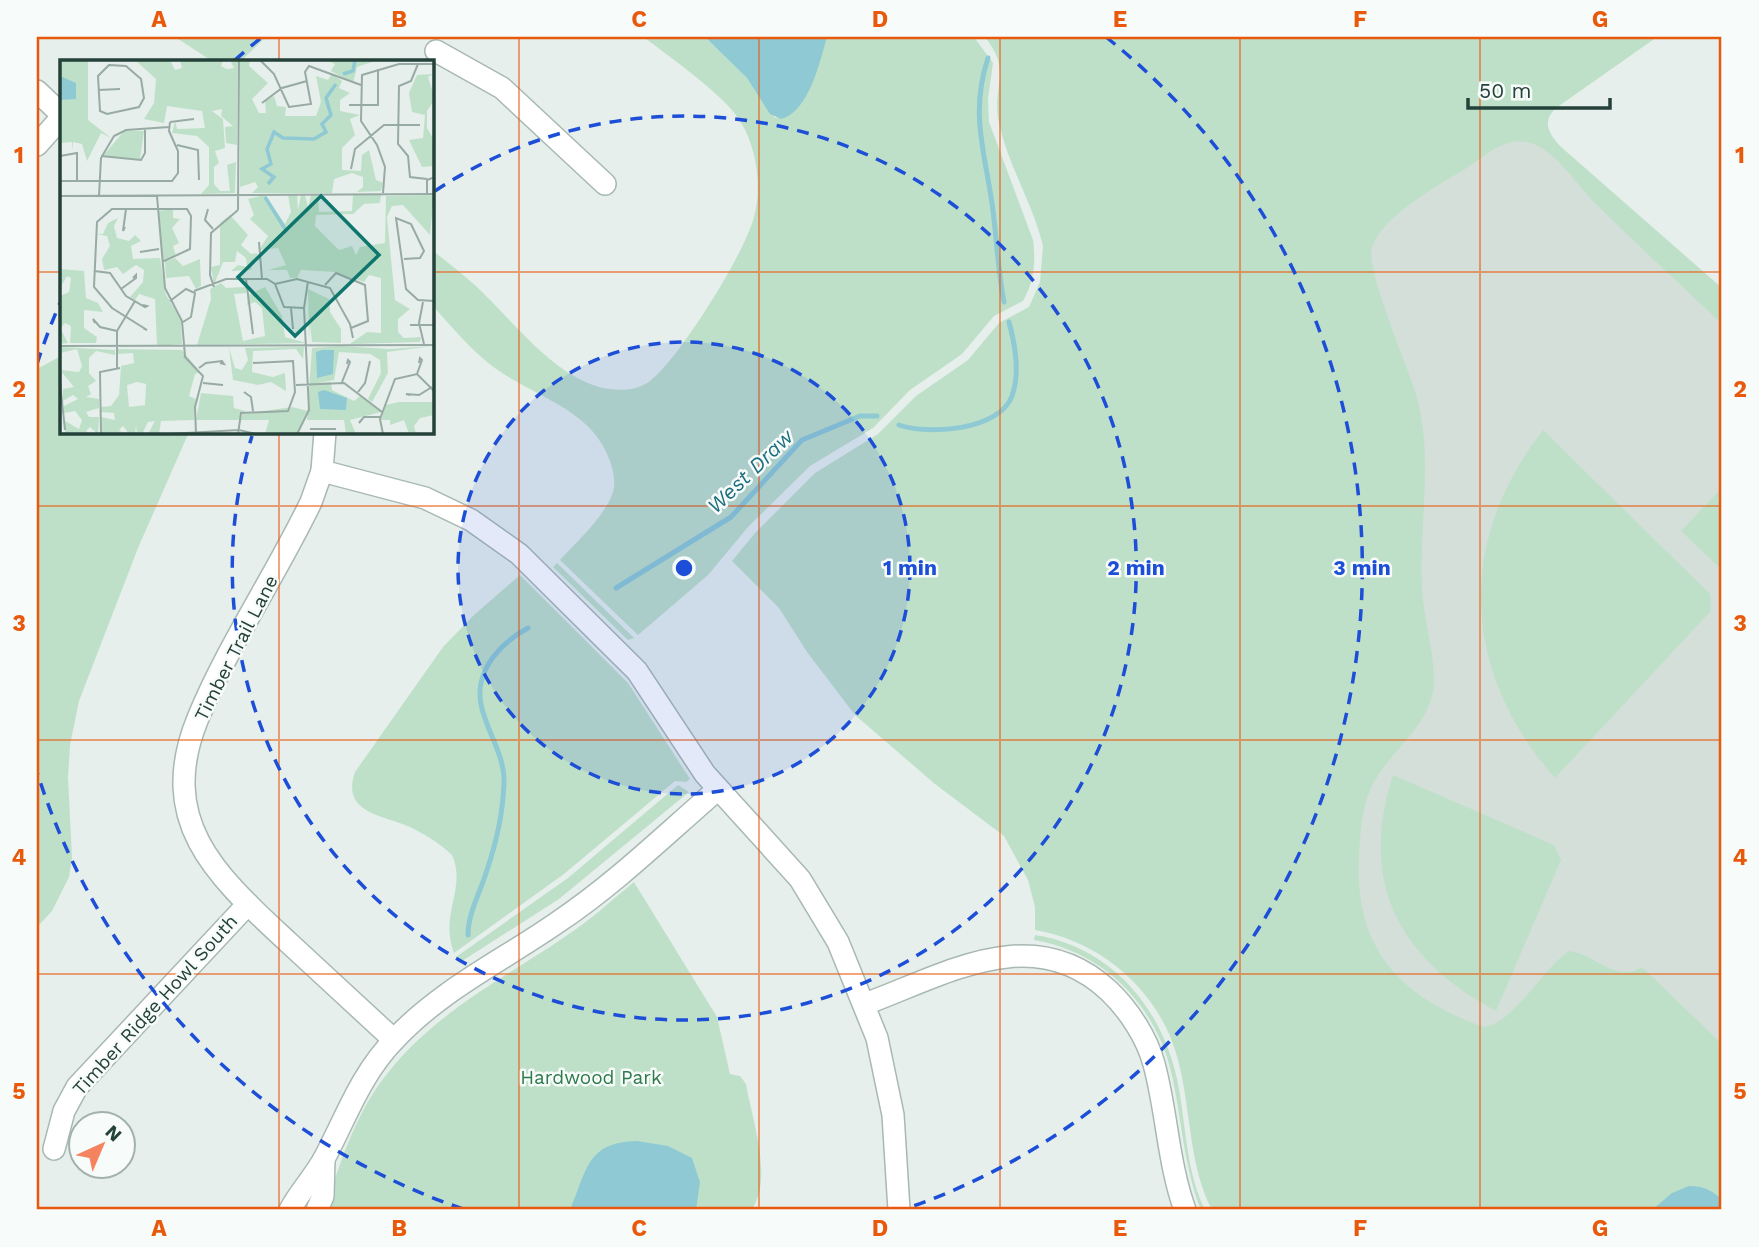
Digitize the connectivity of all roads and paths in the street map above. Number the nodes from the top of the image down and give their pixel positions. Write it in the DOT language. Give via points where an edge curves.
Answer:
graph roads {
  1 [pos="436,50"];
  2 [pos="37,91"];
  3 [pos="60,115"];
  4 [pos="60,117"];
  5 [pos="37,145"];
  6 [pos="605,184"];
  7 [pos="325,434"];
  8 [pos="322,471"];
  9 [pos="717,790"];
  10 [pos="248,904"];
  11 [pos="865,1004"];
  12 [pos="394,1040"];
  13 [pos="54,1149"];
  14 [pos="324,1158"];
  15 [pos="290,1210"];
  16 [pos="317,1210"];
  17 [pos="899,1210"];
  18 [pos="1185,1210"];
  1 -- 6 [label="street" via="502,88"];
  2 -- 3 [label="street"];
  4 -- 5 [label="street"];
  7 -- 8 [label="street, Timber Trail Lane"];
  8 -- 9 [label="street" via="425,498 482,527 519,554 637,671"];
  8 -- 10 [label="street, Timber Trail Lane" via="300,526 204,704 186,761 185,798 195,837 213,867"];
  9 -- 11 [label="street" via="805,885 835,935"];
  9 -- 12 [label="street" via="559,922 444,994"];
  10 -- 12 [label="street, Timber Trail Lane"];
  10 -- 13 [label="street, Timber Ridge Howl South" via="78,1087 64,1111"];
  11 -- 17 [label="street" via="881,1051 893,1115"];
  11 -- 18 [label="street" via="1001,956 1045,957 1086,972 1121,1003 1148,1049"];
  12 -- 14 [label="street" via="348,1105"];
  14 -- 15 [label="street"];
  14 -- 16 [label="street" via="323,1196"];
}
